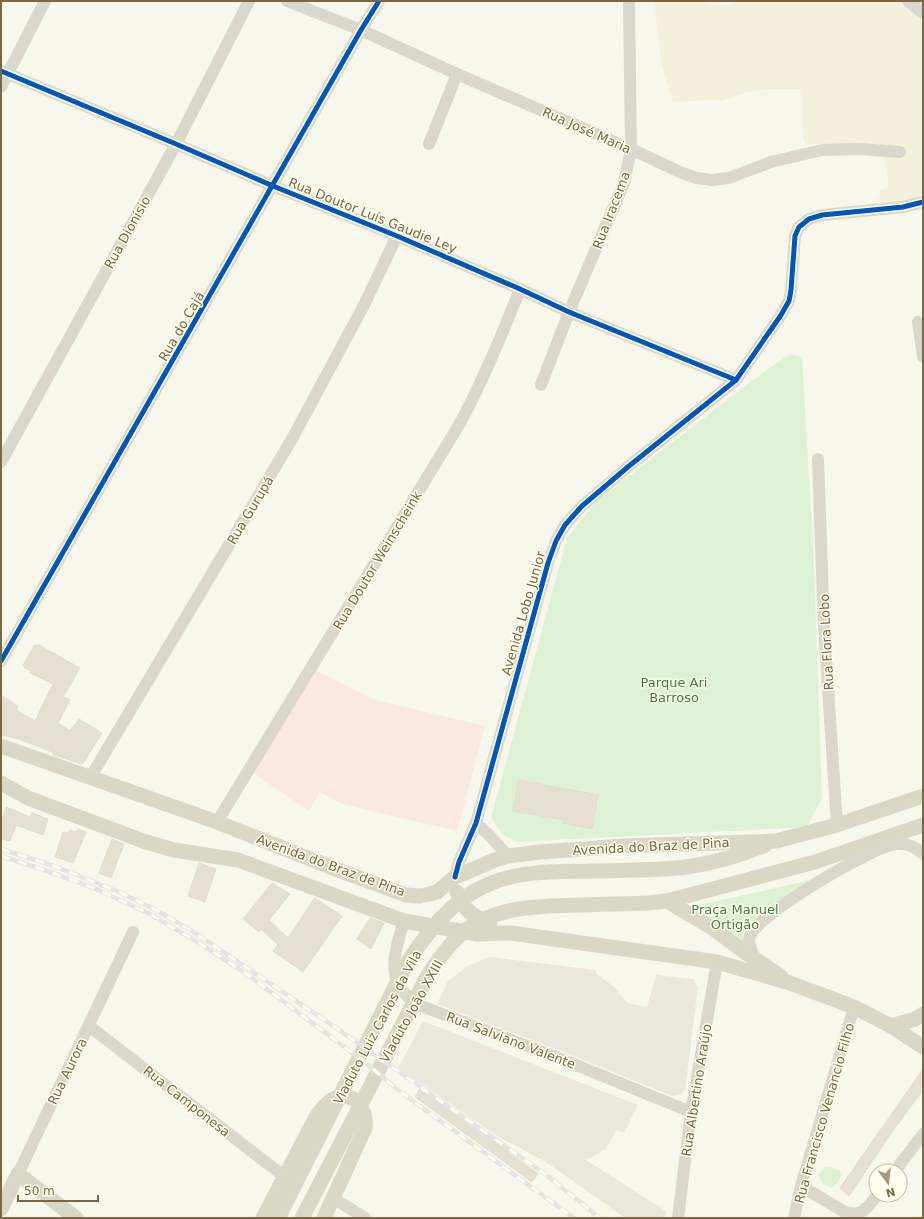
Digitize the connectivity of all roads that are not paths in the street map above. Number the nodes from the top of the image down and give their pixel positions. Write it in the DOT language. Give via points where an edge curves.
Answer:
graph roads {
  1 [pos="45,1"];
  2 [pos="249,1"];
  3 [pos="287,1"];
  4 [pos="380,1"];
  5 [pos="629,1"];
  6 [pos="908,1"];
  7 [pos="923,13"];
  8 [pos="361,30"];
  9 [pos="4,73"];
  10 [pos="457,74"];
  11 [pos="1,87"];
  12 [pos="176,144"];
  13 [pos="429,144"];
  14 [pos="631,149"];
  15 [pos="900,152"];
  16 [pos="274,186"];
  17 [pos="923,202"];
  18 [pos="398,236"];
  19 [pos="520,289"];
  20 [pos="569,312"];
  21 [pos="918,322"];
  22 [pos="923,357"];
  23 [pos="736,380"];
  24 [pos="541,385"];
  25 [pos="818,459"];
  26 [pos="1,462"];
  27 [pos="1,662"];
  28 [pos="1,746"];
  29 [pos="90,778"];
  30 [pos="1,783"];
  31 [pos="923,796"];
  32 [pos="217,822"];
  33 [pos="476,824"];
  34 [pos="838,824"];
  35 [pos="923,825"];
  36 [pos="776,841"];
  37 [pos="923,854"];
  38 [pos="502,858"];
  39 [pos="455,877"];
  40 [pos="667,901"];
  41 [pos="473,916"];
  42 [pos="404,921"];
  43 [pos="133,932"];
  44 [pos="511,933"];
  45 [pos="755,959"];
  46 [pos="717,962"];
  47 [pos="790,983"];
  48 [pos="854,1007"];
  49 [pos="923,1014"];
  50 [pos="89,1026"];
  51 [pos="892,1026"];
  52 [pos="923,1047"];
  53 [pos="691,1112"];
  54 [pos="923,1134"];
  55 [pos="901,1163"];
  56 [pos="18,1174"];
  57 [pos="285,1177"];
  58 [pos="801,1186"];
  59 [pos="333,1198"];
  60 [pos="871,1203"];
  61 [pos="1,1209"];
  62 [pos="76,1218"];
  63 [pos="263,1218"];
  64 [pos="278,1218"];
  65 [pos="302,1218"];
  66 [pos="324,1218"];
  67 [pos="365,1218"];
  68 [pos="678,1218"];
  69 [pos="794,1218"];
  1 -- 9 [label="street"];
  2 -- 12 [label="street, Rua Dionísio"];
  3 -- 8 [label="street, Rua José Maria"];
  4 -- 8 [label="street, Rua do Cajá"];
  5 -- 14 [label="street, Rua Iracema"];
  6 -- 7 [label="street"];
  8 -- 10 [label="street, Rua José Maria"];
  8 -- 16 [label="street, Rua do Cajá"];
  9 -- 11 [label="street"];
  9 -- 12 [label="street, Rua Doutor Luís Gaudie Ley"];
  10 -- 13 [label="street"];
  10 -- 14 [label="street, Rua José Maria"];
  12 -- 16 [label="street, Rua Doutor Luís Gaudie Ley"];
  12 -- 26 [label="street, Rua Dionísio"];
  14 -- 15 [label="street, Rua José Maria" via="682,173 711,180 729,178 771,162 822,150"];
  14 -- 20 [label="street, Rua Iracema" via="624,183"];
  16 -- 18 [label="street, Rua Doutor Luís Gaudie Ley"];
  16 -- 27 [label="street, Rua do Cajá"];
  17 -- 23 [label="street, Avenida Lobo Junior" via="903,207 822,215 809,219 799,227 795,236 789,301"];
  18 -- 19 [label="street, Rua Doutor Luís Gaudie Ley"];
  18 -- 29 [label="street, Rua Gurupá" via="292,439"];
  19 -- 20 [label="street, Rua Doutor Luís Gaudie Ley"];
  19 -- 32 [label="street, Rua Doutor Weinscheink" via="492,359 459,425"];
  20 -- 23 [label="street, Rua Doutor Luís Gaudie Ley"];
  20 -- 24 [label="street, Rua Iracema"];
  21 -- 22 [label="street"];
  23 -- 33 [label="street, Avenida Lobo Junior" via="629,466 582,506 565,525 548,563"];
  25 -- 34 [label="street, Rua Flora Lobo" via="824,627"];
  28 -- 29 [label="main road, Avenida do Braz de Pina"];
  29 -- 32 [label="main road, Avenida do Braz de Pina"];
  30 -- 42 [label="main road, Avenida do Braz de Pina" via="28,798 146,842 174,850 238,860"];
  31 -- 34 [label="main road, Avenida do Braz de Pina"];
  32 -- 39 [label="main road, Avenida do Braz de Pina" via="406,895 420,896 437,892"];
  33 -- 38 [label="street" via="490,836"];
  33 -- 39 [label="street, Avenida Lobo Junior"];
  34 -- 36 [label="main road, Avenida do Braz de Pina"];
  35 -- 40 [label="main road" via="815,862"];
  36 -- 38 [label="main road, Avenida do Braz de Pina" via="617,847 540,852"];
  36 -- 64 [label="main road, Viaduto Luiz Carlos da Vila" via="724,860 692,866 537,873 490,884 467,896 443,915 406,965"];
  37 -- 45 [label="street" via="907,845 894,844 819,881 779,907 750,934 749,941"];
  38 -- 39 [label="main road, Avenida do Braz de Pina"];
  38 -- 41 [label="main road" via="472,897"];
  39 -- 41 [label="main road" via="459,898"];
  40 -- 45 [label="main road" via="711,927"];
  40 -- 65 [label="main road, Viaduto João XXIII" via="524,908 504,912 460,934 436,961 428,975"];
  41 -- 44 [label="main road"];
  42 -- 44 [label="main road, Avenida do Braz de Pina" via="477,934"];
  42 -- 53 [label="street, Rua Salviano Valente" via="393,963 399,987 406,997 416,1004 559,1058"];
  43 -- 50 [label="street, Rua Aurora"];
  44 -- 46 [label="main road, Avenida do Braz de Pina"];
  45 -- 47 [label="main road"];
  46 -- 47 [label="main road, Avenida do Braz de Pina"];
  46 -- 53 [label="street, Rua Albertino Araújo"];
  47 -- 48 [label="main road"];
  48 -- 51 [label="main road"];
  48 -- 58 [label="street, Rua Francisco Venancio Filho"];
  49 -- 51 [label="main road"];
  50 -- 56 [label="street, Rua Aurora"];
  50 -- 57 [label="street, Rua Camponesa"];
  51 -- 52 [label="main road"];
  53 -- 68 [label="street, Rua Albertino Araújo"];
  54 -- 55 [label="street"];
  56 -- 61 [label="main road, Rua Aurora"];
  56 -- 62 [label="main road"];
  57 -- 59 [label="main road" via="322,1108 340,1097 350,1098 362,1108 366,1120 365,1128"];
  57 -- 63 [label="main road"];
  58 -- 60 [label="street" via="851,1214 864,1212"];
  58 -- 69 [label="street, Rua Francisco Venancio Filho"];
  59 -- 66 [label="main road"];
  59 -- 67 [label="street"];
}
